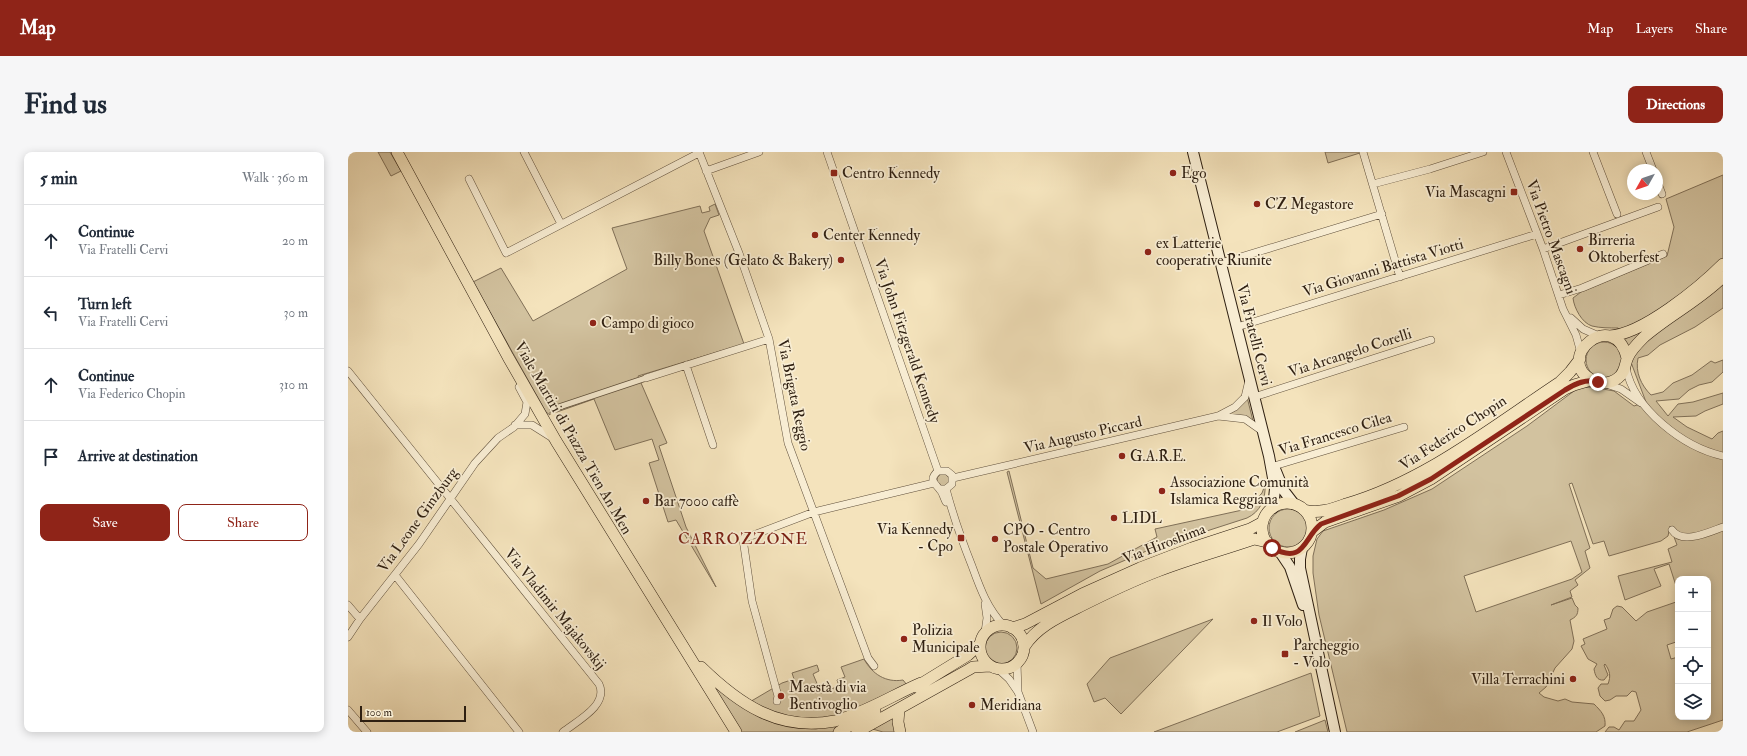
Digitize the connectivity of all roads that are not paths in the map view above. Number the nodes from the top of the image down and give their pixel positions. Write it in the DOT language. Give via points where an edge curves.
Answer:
graph roads {
  1 [pos="397,152"];
  2 [pos="524,152"];
  3 [pos="759,152"];
  4 [pos="827,152"];
  5 [pos="1193,152"];
  6 [pos="1363,152"];
  7 [pos="1483,152"];
  8 [pos="1506,152"];
  9 [pos="1593,152"];
  10 [pos="1646,152"];
  11 [pos="699,153"];
  12 [pos="1651,164"];
  13 [pos="706,171"];
  14 [pos="468,179"];
  15 [pos="1373,184"];
  16 [pos="1658,207"];
  17 [pos="1382,214"];
  18 [pos="1617,214"];
  19 [pos="561,224"];
  20 [pos="1537,234"];
  21 [pos="1543,249"];
  22 [pos="1663,254"];
  23 [pos="1221,263"];
  24 [pos="1723,264"];
  25 [pos="1400,277"];
  26 [pos="1721,279"];
  27 [pos="1559,295"];
  28 [pos="1563,309"];
  29 [pos="1237,326"];
  30 [pos="1604,336"];
  31 [pos="769,339"];
  32 [pos="1431,340"];
  33 [pos="1580,356"];
  34 [pos="508,357"];
  35 [pos="1626,363"];
  36 [pos="686,365"];
  37 [pos="348,371"];
  38 [pos="646,378"];
  39 [pos="1250,378"];
  40 [pos="1591,380"];
  41 [pos="1605,383"];
  42 [pos="1254,397"];
  43 [pos="1642,404"];
  44 [pos="553,409"];
  45 [pos="1218,416"];
  46 [pos="515,425"];
  47 [pos="1404,427"];
  48 [pos="1262,431"];
  49 [pos="556,441"];
  50 [pos="713,445"];
  51 [pos="1269,456"];
  52 [pos="1723,456"];
  53 [pos="1274,466"];
  54 [pos="938,471"];
  55 [pos="953,478"];
  56 [pos="934,483"];
  57 [pos="943,489"];
  58 [pos="449,499"];
  59 [pos="1294,504"];
  60 [pos="1273,508"];
  61 [pos="1304,510"];
  62 [pos="814,512"];
  63 [pos="1264,522"];
  64 [pos="1723,527"];
  65 [pos="1672,530"];
  66 [pos="1312,532"];
  67 [pos="1267,542"];
  68 [pos="1302,548"];
  69 [pos="1280,552"];
  70 [pos="395,575"];
  71 [pos="985,602"];
  72 [pos="348,605"];
  73 [pos="360,619"];
  74 [pos="1310,622"];
  75 [pos="1008,627"];
  76 [pos="985,632"];
  77 [pos="348,636"];
  78 [pos="980,644"];
  79 [pos="1024,647"];
  80 [pos="688,655"];
  81 [pos="1017,663"];
  82 [pos="874,666"];
  83 [pos="994,668"];
  84 [pos="921,684"];
  85 [pos="1018,692"];
  86 [pos="777,701"];
  87 [pos="899,709"];
  88 [pos="348,710"];
  89 [pos="367,732"];
  90 [pos="518,732"];
  91 [pos="563,732"];
  92 [pos="736,732"];
  93 [pos="839,732"];
  94 [pos="857,732"];
  95 [pos="900,732"];
  96 [pos="1033,732"];
  97 [pos="1335,732"];
  1 -- 34 [label="main road, Viale Martiri di Piazza Tien An Men"];
  2 -- 19 [label="street"];
  3 -- 13 [label="street"];
  4 -- 54 [label="street, Via John Fitzgerald Kennedy"];
  5 -- 23 [label="main road, Via Fratelli Cervi"];
  6 -- 15 [label="street"];
  7 -- 15 [label="street"];
  8 -- 20 [label="street, Via Pietro Mascagni"];
  9 -- 18 [label="street"];
  10 -- 12 [label="street"];
  11 -- 13 [label="street, Via Brigata Reggio"];
  11 -- 19 [label="street"];
  13 -- 31 [label="street, Via Brigata Reggio" via="739,253"];
  14 -- 19 [label="street" via="506,253"];
  15 -- 17 [label="street"];
  16 -- 21 [label="street"];
  17 -- 23 [label="street"];
  17 -- 25 [label="street"];
  20 -- 21 [label="street, Via Pietro Mascagni"];
  20 -- 25 [label="street, Via Giovanni Battista Viotti"];
  21 -- 27 [label="street, Via Pietro Mascagni"];
  22 -- 27 [label="street"];
  23 -- 29 [label="main road, Via Fratelli Cervi"];
  24 -- 30 [label="main road, Via Federico Chopin" via="1678,302 1649,321 1621,336"];
  25 -- 29 [label="street, Via Giovanni Battista Viotti"];
  26 -- 35 [label="main road" via="1644,338"];
  27 -- 28 [label="street, Via Pietro Mascagni"];
  28 -- 30 [label="street, Via Pietro Mascagni" via="1583,330"];
  28 -- 33 [label="street, Via Pietro Mascagni" via="1576,335"];
  29 -- 39 [label="main road, Via Fratelli Cervi"];
  30 -- 33 [label="main road, Via Federico Chopin" via="1588,342"];
  30 -- 35 [label="main road" via="1622,344"];
  31 -- 36 [label="street"];
  31 -- 62 [label="street, Via Brigata Reggio" via="788,443"];
  32 -- 42 [label="street, Via Arcangelo Corelli"];
  33 -- 40 [label="main road" via="1582,371"];
  33 -- 61 [label="main road, Via Federico Chopin" via="1560,382 1426,471 1366,498 1321,512"];
  34 -- 46 [label="street, Via Leone Ginzburg" via="515,380 527,402 525,414"];
  34 -- 49 [label="main road, Viale Martiri di Piazza Tien An Men"];
  35 -- 41 [label="main road" via="1618,378"];
  35 -- 43 [label="street" via="1630,382"];
  36 -- 38 [label="street"];
  36 -- 50 [label="street"];
  37 -- 58 [label="street, Via Vladimir Majakovskij"];
  38 -- 44 [label="street"];
  39 -- 42 [label="main road, Via Fratelli Cervi"];
  39 -- 45 [label="street, Via Augusto Piccard" via="1245,397 1235,407"];
  40 -- 41 [label="main road, Via Federico Chopin"];
  40 -- 66 [label="main road, Via Federico Chopin" via="1565,390 1431,479 1398,496 1325,522"];
  41 -- 43 [label="street"];
  42 -- 48 [label="main road, Via Fratelli Cervi"];
  43 -- 52 [label="street" via="1675,432"];
  45 -- 48 [label="street, Via Augusto Piccard" via="1245,419"];
  45 -- 55 [label="street, Via Augusto Piccard"];
  46 -- 49 [label="street" via="532,424"];
  46 -- 58 [label="street, Via Leone Ginzburg" via="498,438 475,463"];
  47 -- 53 [label="street, Via Francesco Cilea"];
  48 -- 51 [label="main road, Via Fratelli Cervi"];
  49 -- 80 [label="main road, Viale Martiri di Piazza Tien An Men"];
  51 -- 53 [label="main road, Via Fratelli Cervi"];
  51 -- 60 [label="main road, Via Fratelli Cervi" via="1275,489"];
  53 -- 59 [label="main road, Via Fratelli Cervi" via="1284,491"];
  54 -- 55 [label="street" via="947,470"];
  54 -- 56 [label="street" via="934,475"];
  55 -- 57 [label="street" via="951,486"];
  56 -- 57 [label="street"];
  56 -- 62 [label="street"];
  57 -- 71 [label="street"];
  58 -- 70 [label="street, Via Leone Ginzburg"];
  58 -- 91 [label="street, Via Vladimir Majakovskij" via="600,685 601,696 597,705"];
  59 -- 60 [label="main road" via="1279,504"];
  59 -- 61 [label="main road, Via Fratelli Cervi"];
  60 -- 63 [label="main road, Via Fratelli Cervi" via="1268,512"];
  61 -- 66 [label="main road" via="1311,523"];
  62 -- 82 [label="street, Via Brigata Reggio" via="868,658"];
  62 -- 86 [label="street" via="744,539 752,601 778,696"];
  63 -- 67 [label="main road" via="1263,529"];
  63 -- 75 [label="main road, Via Hiroshima" via="1140,568 1082,594 1025,624"];
  64 -- 65 [label="street" via="1685,537 1676,535"];
  66 -- 68 [label="main road"];
  67 -- 69 [label="main road"];
  67 -- 79 [label="main road, Via Hiroshima" via="1254,539 1158,571 1113,590 1038,630"];
  68 -- 69 [label="main road" via="1295,552"];
  68 -- 74 [label="main road" via="1299,563"];
  69 -- 74 [label="main road" via="1290,567"];
  70 -- 73 [label="street, Via Leone Ginzburg"];
  70 -- 90 [label="street"];
  71 -- 75 [label="street" via="994,616"];
  71 -- 76 [label="street"];
  72 -- 73 [label="street"];
  73 -- 77 [label="street, Via Leone Ginzburg"];
  74 -- 97 [label="main road"];
  75 -- 76 [label="main road, Via Hiroshima" via="991,628"];
  75 -- 79 [label="main road" via="1020,636"];
  76 -- 78 [label="main road"];
  78 -- 83 [label="main road" via="982,657"];
  78 -- 84 [label="main road" via="968,655"];
  79 -- 81 [label="main road, Via Hiroshima"];
  80 -- 84 [label="main road" via="717,683 754,712 799,724 825,723 842,719"];
  80 -- 92 [label="main road, Viale Martiri di Piazza Tien An Men"];
  81 -- 83 [label="main road" via="1008,668"];
  81 -- 85 [label="street"];
  83 -- 85 [label="street" via="1009,679"];
  83 -- 87 [label="main road" via="974,667"];
  84 -- 93 [label="main road"];
  85 -- 96 [label="street"];
  87 -- 94 [label="main road"];
  87 -- 95 [label="main road"];
  88 -- 89 [label="street"];
}
